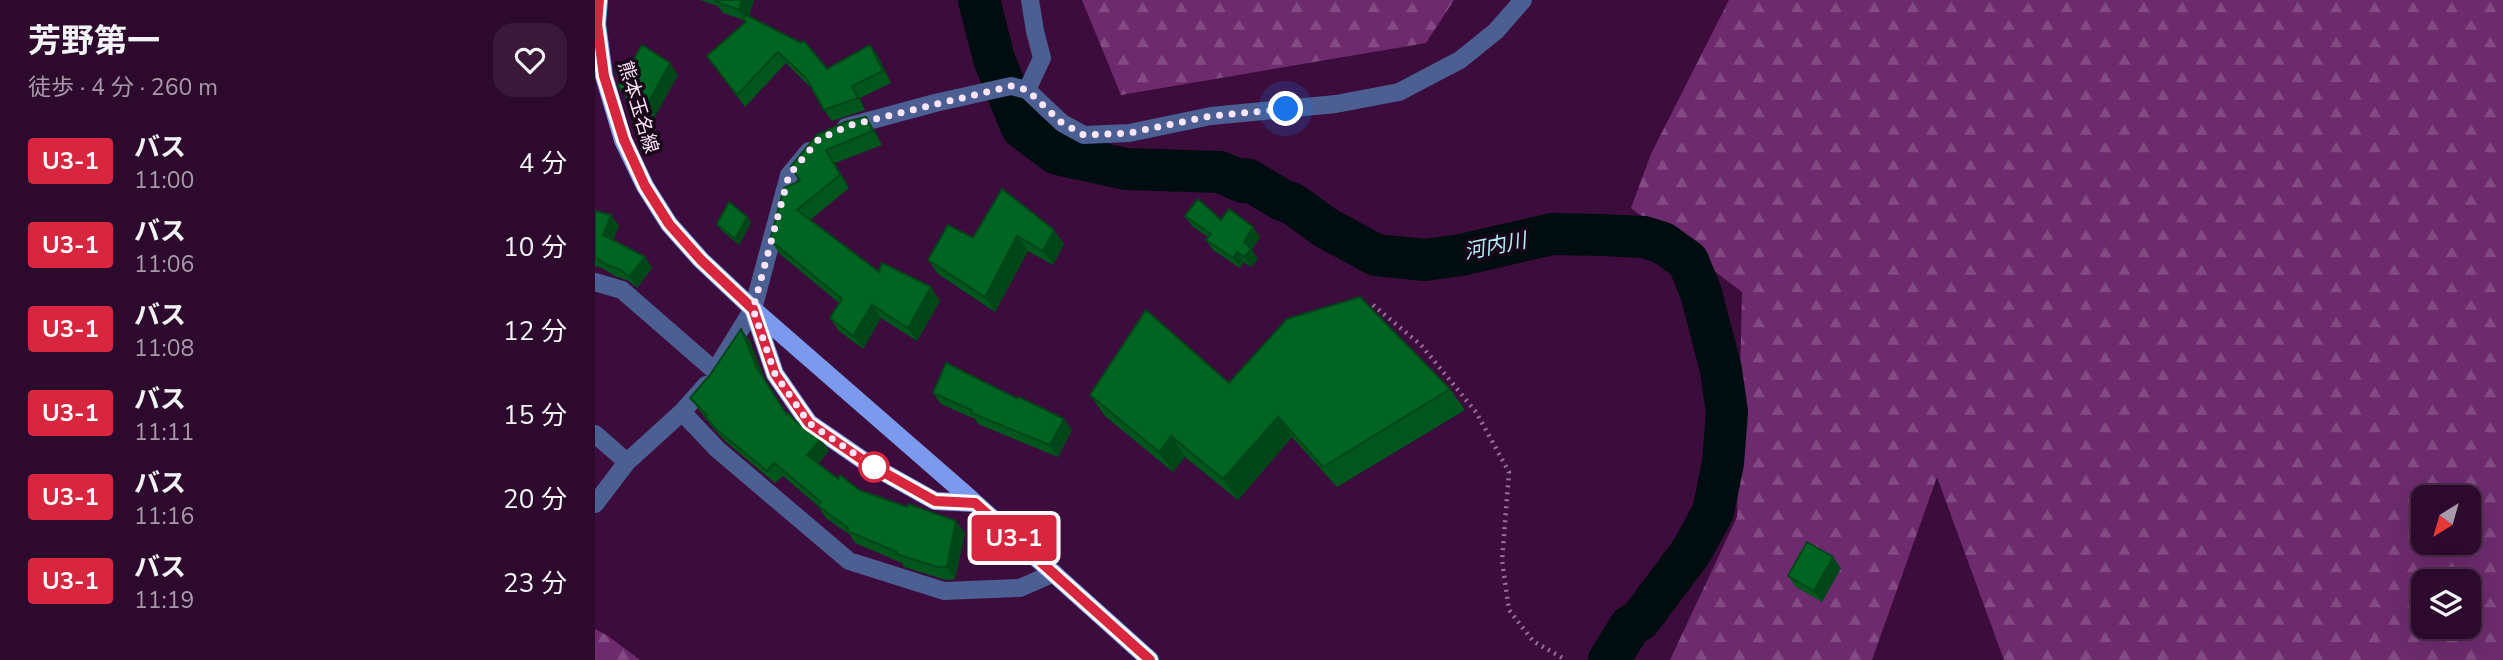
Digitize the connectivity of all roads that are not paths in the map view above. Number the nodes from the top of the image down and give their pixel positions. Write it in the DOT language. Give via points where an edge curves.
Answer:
graph roads {
  1 [pos="599,0"];
  2 [pos="1030,0"];
  3 [pos="1523,0"];
  4 [pos="600,79"];
  5 [pos="1027,90"];
  6 [pos="595,282"];
  7 [pos="753,309"];
  8 [pos="715,371"];
  9 [pos="682,412"];
  10 [pos="595,434"];
  11 [pos="627,462"];
  12 [pos="975,503"];
  13 [pos="595,504"];
  14 [pos="1054,573"];
  15 [pos="1150,660"];
  1 -- 4 [label="main road, 熊本玉名線"];
  2 -- 5 [label="street" via="1042,58"];
  3 -- 5 [label="street" via="1460,61 1399,92 1349,102 1211,116 1129,133 1084,135 1062,123"];
  4 -- 7 [label="main road, 熊本玉名線" via="624,140 669,224"];
  5 -- 7 [label="street" via="1011,86 973,94 824,136 789,175"];
  6 -- 8 [label="street" via="622,290"];
  7 -- 8 [label="street"];
  7 -- 12 [label="main road, 熊本玉名線"];
  7 -- 12 [label="main road, 熊本玉名線" via="775,374 809,423 935,501"];
  8 -- 9 [label="street"];
  9 -- 11 [label="street"];
  9 -- 14 [label="street" via="717,449 849,561 944,591 1020,588"];
  10 -- 11 [label="street"];
  11 -- 13 [label="street"];
  12 -- 14 [label="main road, 熊本玉名線"];
  14 -- 15 [label="main road, 熊本玉名線"];
}
